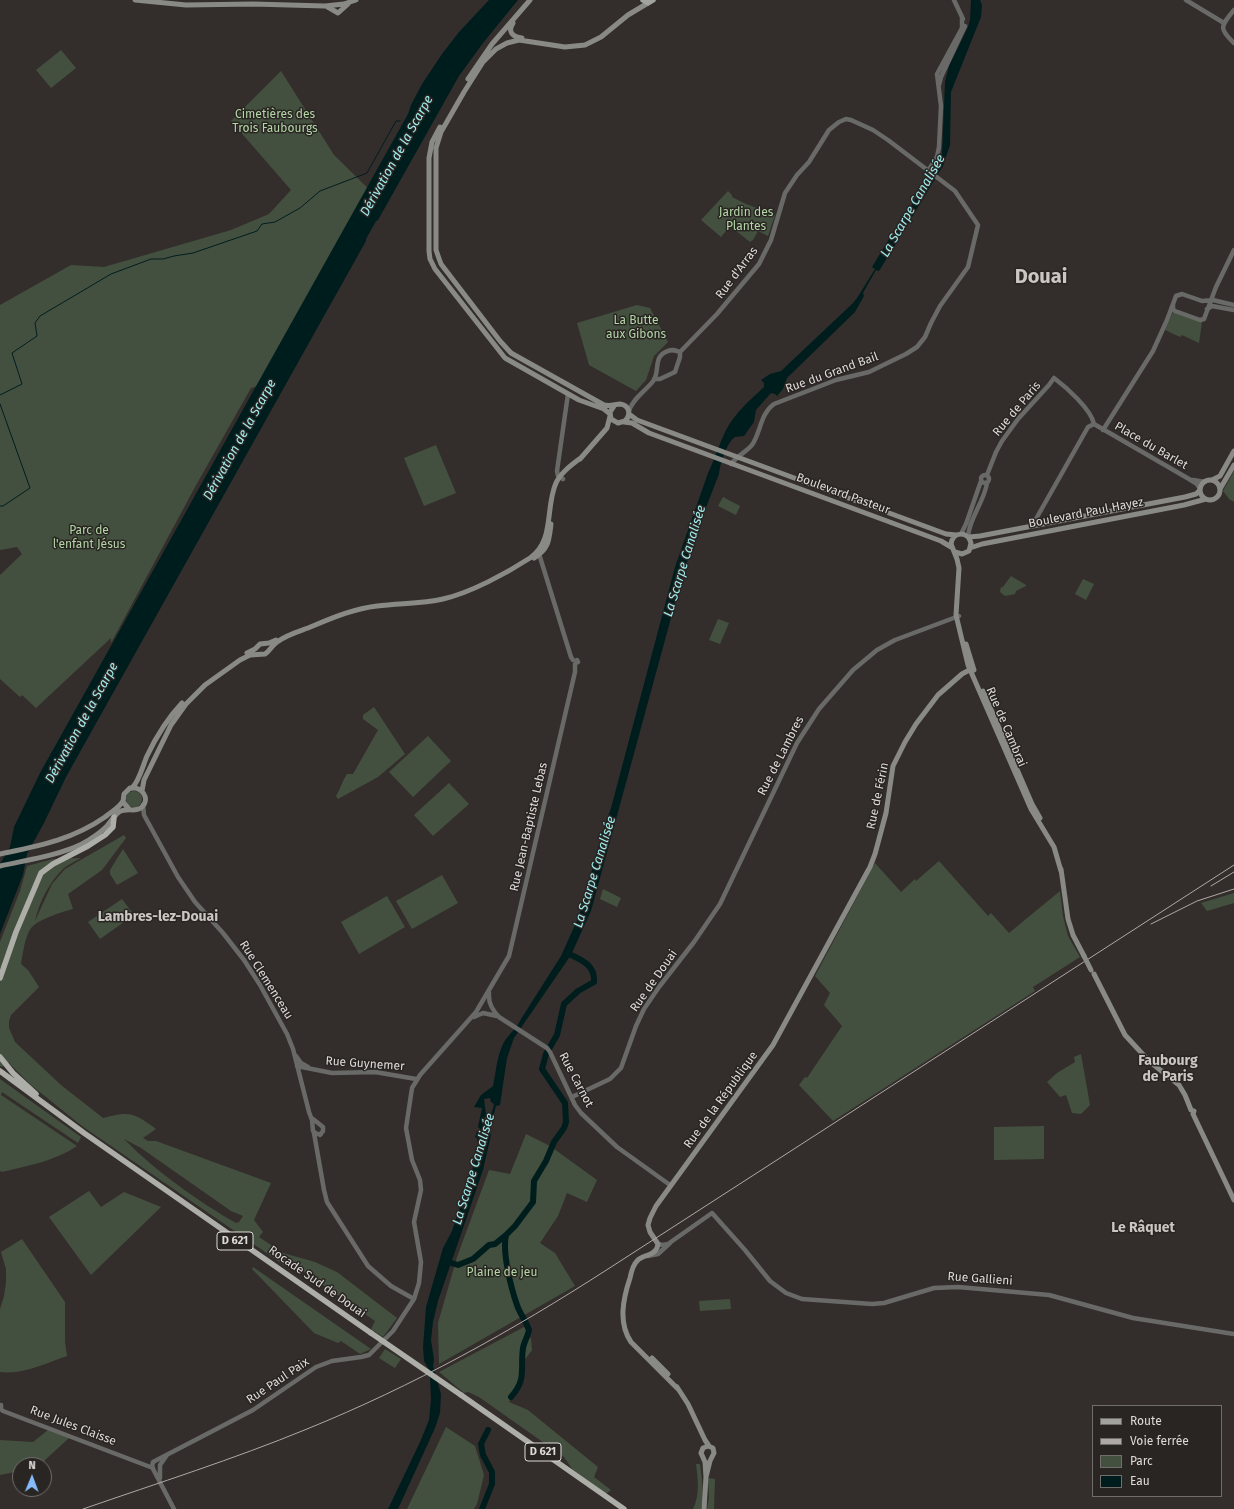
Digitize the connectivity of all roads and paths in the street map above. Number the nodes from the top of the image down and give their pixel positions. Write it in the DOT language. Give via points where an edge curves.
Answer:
graph roads {
  1 [pos="136,0"];
  2 [pos="355,0"];
  3 [pos="530,0"];
  4 [pos="534,0"];
  5 [pos="954,0"];
  6 [pos="1186,0"];
  7 [pos="646,1"];
  8 [pos="337,4"];
  9 [pos="325,6"];
  10 [pos="333,10"];
  11 [pos="1234,10"];
  12 [pos="341,11"];
  13 [pos="1224,23"];
  14 [pos="523,38"];
  15 [pos="1234,43"];
  16 [pos="478,64"];
  17 [pos="929,172"];
  18 [pos="1234,250"];
  19 [pos="1216,287"];
  20 [pos="1198,299"];
  21 [pos="1211,300"];
  22 [pos="1173,305"];
  23 [pos="1234,305"];
  24 [pos="1209,308"];
  25 [pos="1234,310"];
  26 [pos="1176,311"];
  27 [pos="1169,316"];
  28 [pos="680,352"];
  29 [pos="654,379"];
  30 [pos="568,394"];
  31 [pos="637,397"];
  32 [pos="617,405"];
  33 [pos="629,412"];
  34 [pos="610,415"];
  35 [pos="624,422"];
  36 [pos="618,423"];
  37 [pos="1094,424"];
  38 [pos="1103,430"];
  39 [pos="599,438"];
  40 [pos="1234,451"];
  41 [pos="737,457"];
  42 [pos="728,463"];
  43 [pos="1234,466"];
  44 [pos="986,475"];
  45 [pos="561,478"];
  46 [pos="1189,479"];
  47 [pos="1212,480"];
  48 [pos="981,481"];
  49 [pos="1205,482"];
  50 [pos="987,483"];
  51 [pos="1200,489"];
  52 [pos="1220,489"];
  53 [pos="1206,499"];
  54 [pos="1032,526"];
  55 [pos="958,534"];
  56 [pos="968,537"];
  57 [pos="951,547"];
  58 [pos="970,548"];
  59 [pos="955,552"];
  60 [pos="538,553"];
  61 [pos="965,553"];
  62 [pos="959,568"];
  63 [pos="958,617"];
  64 [pos="288,635"];
  65 [pos="264,644"];
  66 [pos="257,648"];
  67 [pos="268,650"];
  68 [pos="261,655"];
  69 [pos="972,669"];
  70 [pos="132,788"];
  71 [pos="142,791"];
  72 [pos="123,801"];
  73 [pos="143,805"];
  74 [pos="132,810"];
  75 [pos="114,817"];
  76 [pos="151,827"];
  77 [pos="1,854"];
  78 [pos="0,866"];
  79 [pos="720,904"];
  80 [pos="816,966"];
  81 [pos="0,978"];
  82 [pos="490,989"];
  83 [pos="489,1003"];
  84 [pos="481,1005"];
  85 [pos="492,1008"];
  86 [pos="485,1013"];
  87 [pos="499,1017"];
  88 [pos="470,1020"];
  89 [pos="294,1051"];
  90 [pos="0,1057"];
  91 [pos="297,1065"];
  92 [pos="307,1067"];
  93 [pos="0,1071"];
  94 [pos="0,1074"];
  95 [pos="300,1074"];
  96 [pos="416,1079"];
  97 [pos="572,1097"];
  98 [pos="312,1118"];
  99 [pos="70,1122"];
  100 [pos="320,1125"];
  101 [pos="314,1130"];
  102 [pos="83,1134"];
  103 [pos="321,1134"];
  104 [pos="317,1149"];
  105 [pos="670,1185"];
  106 [pos="1234,1200"];
  107 [pos="672,1240"];
  108 [pos="658,1244"];
  109 [pos="642,1257"];
  110 [pos="414,1299"];
  111 [pos="1234,1334"];
  112 [pos="460,1397"];
  113 [pos="1,1405"];
  114 [pos="698,1427"];
  115 [pos="709,1446"];
  116 [pos="702,1449"];
  117 [pos="170,1453"];
  118 [pos="704,1458"];
  119 [pos="712,1458"];
  120 [pos="154,1461"];
  121 [pos="142,1463"];
  122 [pos="160,1466"];
  123 [pos="153,1468"];
  124 [pos="706,1477"];
  125 [pos="161,1482"];
  126 [pos="174,1509"];
  127 [pos="619,1509"];
  128 [pos="624,1509"];
  129 [pos="704,1509"];
  1 -- 9 [label="main road" via="191,5"];
  2 -- 8 [label="main road"];
  2 -- 12 [label="main road"];
  3 -- 16 [label="main road"];
  4 -- 14 [label="main road" via="510,27 513,35"];
  5 -- 17 [label="street" via="964,29 941,77 939,150"];
  6 -- 13 [label="street"];
  7 -- 14 [label="main road" via="628,11 587,42 565,45"];
  7 -- 32 [label="main road" via="601,38 588,44 568,47 516,40 501,46 487,58 464,92 441,132 436,159 436,250 441,264 511,353 604,405"];
  8 -- 9 [label="main road"];
  8 -- 10 [label="main road"];
  8 -- 12 [label="main road" via="342,7"];
  9 -- 10 [label="main road"];
  10 -- 12 [label="main road" via="337,13"];
  11 -- 13 [label="street"];
  13 -- 15 [label="street" via="1224,34"];
  14 -- 16 [label="main road" via="500,44"];
  16 -- 30 [label="main road" via="431,145 429,256 437,271 503,357"];
  17 -- 28 [label="street, Rue d'Arras" via="873,130 851,120 833,125 784,195 771,240 759,264 717,314"];
  17 -- 41 [label="street, Rue du Grand Bail" via="955,191 978,225 968,267 940,306 924,339 915,348 884,366 836,380 771,406 751,446"];
  18 -- 19 [label="street"];
  19 -- 20 [label="street" via="1209,297"];
  19 -- 21 [label="street"];
  20 -- 21 [label="street"];
  20 -- 22 [label="street, Place du Barlet" via="1182,294 1176,296"];
  21 -- 23 [label="street"];
  21 -- 24 [label="street"];
  22 -- 26 [label="street"];
  22 -- 27 [label="street, Place du Barlet"];
  24 -- 25 [label="street"];
  24 -- 26 [label="street" via="1204,319 1200,320"];
  26 -- 27 [label="street" via="1171,312"];
  27 -- 38 [label="street, Place du Barlet" via="1153,351"];
  28 -- 29 [label="street" via="675,372"];
  28 -- 29 [label="street" via="670,350 660,356"];
  29 -- 31 [label="street"];
  30 -- 34 [label="main road" via="603,408"];
  30 -- 45 [label="street" via="557,472"];
  31 -- 32 [label="street" via="629,403"];
  31 -- 33 [label="street"];
  32 -- 33 [label="main road" via="625,406"];
  32 -- 34 [label="main road" via="611,409"];
  33 -- 35 [label="main road"];
  33 -- 41 [label="main road, Boulevard Pasteur" via="635,420"];
  34 -- 36 [label="main road" via="613,421"];
  34 -- 39 [label="main road" via="607,427"];
  35 -- 36 [label="main road"];
  35 -- 42 [label="main road, Boulevard Pasteur" via="632,423 647,432"];
  36 -- 39 [label="main road"];
  37 -- 38 [label="street, Place du Barlet"];
  37 -- 44 [label="street, Rue de Paris" via="1078,400 1054,378 1000,444"];
  37 -- 54 [label="street" via="1088,427"];
  38 -- 46 [label="street, Place du Barlet"];
  39 -- 45 [label="main road"];
  40 -- 47 [label="main road" via="1220,476"];
  41 -- 42 [label="street"];
  41 -- 55 [label="main road, Boulevard Pasteur" via="946,534"];
  42 -- 57 [label="main road, Boulevard Pasteur" via="934,538"];
  43 -- 52 [label="main road"];
  44 -- 48 [label="street" via="982,476"];
  44 -- 50 [label="street" via="989,478"];
  45 -- 60 [label="main road" via="552,495 546,538"];
  46 -- 49 [label="street, Place du Barlet"];
  46 -- 51 [label="street, Place du Barlet"];
  47 -- 49 [label="main road"];
  47 -- 52 [label="main road"];
  48 -- 50 [label="street"];
  48 -- 55 [label="street" via="966,524"];
  49 -- 51 [label="main road"];
  50 -- 56 [label="street" via="970,525"];
  51 -- 53 [label="main road"];
  51 -- 54 [label="main road, Boulevard Paul Hayez" via="1196,494"];
  52 -- 53 [label="main road" via="1216,498"];
  53 -- 58 [label="main road, Boulevard Paul Hayez"];
  54 -- 56 [label="main road, Boulevard Paul Hayez"];
  55 -- 56 [label="main road"];
  55 -- 57 [label="main road"];
  56 -- 58 [label="main road" via="971,542"];
  57 -- 59 [label="main road"];
  58 -- 61 [label="main road"];
  59 -- 61 [label="main road"];
  59 -- 62 [label="main road, Rue de Cambrai"];
  60 -- 64 [label="main road" via="481,586 459,595 427,603 381,605 360,609"];
  60 -- 82 [label="street, Rue Jean-Baptiste Lebas" via="574,662 575,672 510,953"];
  61 -- 62 [label="main road, Rue de Cambrai"];
  62 -- 63 [label="main road, Rue de Cambrai"];
  63 -- 69 [label="main road, Rue de Cambrai"];
  63 -- 79 [label="street, Rue de Lambres" via="895,640 873,652 853,670 819,709 797,743"];
  64 -- 65 [label="main road"];
  64 -- 67 [label="main road"];
  65 -- 66 [label="main road"];
  65 -- 67 [label="main road"];
  66 -- 68 [label="main road"];
  66 -- 70 [label="main road" via="234,660 176,709 152,745"];
  67 -- 68 [label="main road" via="266,654"];
  68 -- 71 [label="main road" via="250,655 240,660 205,685 183,706 144,780"];
  69 -- 80 [label="main road, Rue de Férin" via="962,674 936,698 896,758 886,813 873,860"];
  69 -- 106 [label="main road, Rue de Cambrai, bridge" via="1031,810 1054,847 1073,935 1134,1045 1177,1084 1185,1095"];
  70 -- 71 [label="main road"];
  70 -- 72 [label="main road" via="125,792"];
  71 -- 73 [label="main road" via="145,798"];
  72 -- 74 [label="main road" via="125,806"];
  72 -- 77 [label="main road" via="112,812 81,832 35,847"];
  73 -- 74 [label="main road"];
  73 -- 76 [label="street, Rue Clemenceau" via="144,814"];
  74 -- 75 [label="main road" via="121,811"];
  74 -- 76 [label="street, Rue Clemenceau" via="140,814"];
  75 -- 78 [label="main road" via="101,831 61,852"];
  75 -- 81 [label="highway" via="112,829 105,835 41,873"];
  76 -- 89 [label="street, Rue Clemenceau" via="169,863 190,895 252,971"];
  79 -- 97 [label="street, Rue de Douai" via="644,1009 619,1070 610,1079"];
  80 -- 105 [label="main road, Rue de la République" via="771,1049"];
  82 -- 83 [label="street, Rue Jean-Baptiste Lebas"];
  82 -- 84 [label="street, Rue Jean-Baptiste Lebas"];
  83 -- 84 [label="street"];
  83 -- 85 [label="street"];
  84 -- 86 [label="street" via="480,1011"];
  84 -- 88 [label="street, Rue Jean-Baptiste Lebas"];
  85 -- 86 [label="street"];
  85 -- 87 [label="street, Rue Carnot"];
  86 -- 87 [label="street, Rue Carnot"];
  86 -- 88 [label="street"];
  87 -- 97 [label="street, Rue Carnot" via="545,1046"];
  88 -- 96 [label="street"];
  89 -- 91 [label="street, Rue Clemenceau"];
  89 -- 92 [label="street"];
  90 -- 99 [label="highway" via="20,1079"];
  91 -- 92 [label="street, Rue Guynemer"];
  91 -- 95 [label="street, Rue Clemenceau"];
  92 -- 95 [label="street, Rue Guynemer"];
  92 -- 96 [label="street, Rue Guynemer" via="335,1073 381,1073"];
  93 -- 99 [label="highway, Rocade Sud de Douai / D 621"];
  94 -- 102 [label="highway, Rocade Sud de Douai / D 621"];
  95 -- 98 [label="street, Rue Clemenceau"];
  96 -- 110 [label="street, Rue Paul Paix" via="412,1088 406,1130 421,1187 414,1223 421,1264"];
  97 -- 105 [label="street, Rue Carnot" via="581,1114 612,1143"];
  98 -- 100 [label="street"];
  98 -- 101 [label="street, Rue Clemenceau"];
  99 -- 102 [label="highway, Rocade Sud de Douai / D 621"];
  100 -- 101 [label="street" via="316,1125"];
  100 -- 103 [label="street" via="323,1129"];
  101 -- 103 [label="street" via="317,1135"];
  101 -- 104 [label="street, Rue Clemenceau"];
  102 -- 112 [label="highway, Rocade Sud de Douai / D 621"];
  103 -- 104 [label="street"];
  104 -- 110 [label="street, Rue Clemenceau" via="327,1202 366,1264 395,1289"];
  105 -- 108 [label="main road, Rue de la République" via="649,1221 649,1228"];
  107 -- 108 [label="street" via="664,1245"];
  107 -- 109 [label="street" via="658,1254"];
  107 -- 111 [label="street, Rue Gallieni" via="712,1212 770,1281 784,1292 815,1301 874,1304 934,1288 958,1286 1046,1295 1132,1318"];
  108 -- 109 [label="main road" via="655,1252"];
  109 -- 114 [label="main road" via="634,1264 626,1290 623,1306 627,1335 678,1389 690,1407"];
  110 -- 117 [label="street, Rue Paul Paix" via="394,1329 369,1355 332,1361 316,1367 253,1410"];
  112 -- 127 [label="highway, Rocade Sud de Douai / D 621"];
  112 -- 128 [label="highway, Rocade Sud de Douai / D 621"];
  113 -- 121 [label="street, Rue Jules Claisse" via="3,1411"];
  114 -- 115 [label="main road"];
  114 -- 116 [label="main road"];
  115 -- 116 [label="main road"];
  115 -- 119 [label="main road" via="714,1451"];
  116 -- 118 [label="main road"];
  117 -- 120 [label="street, Rue Paul Paix"];
  117 -- 122 [label="street, Rue Paul Paix"];
  118 -- 119 [label="main road"];
  118 -- 124 [label="main road"];
  119 -- 124 [label="main road"];
  120 -- 121 [label="street, Rue Jules Claisse"];
  120 -- 122 [label="street" via="159,1462"];
  120 -- 123 [label="street"];
  121 -- 123 [label="street, Rue Jules Claisse"];
  122 -- 123 [label="street" via="157,1469"];
  122 -- 125 [label="street"];
  123 -- 125 [label="street"];
  124 -- 129 [label="main road"];
  125 -- 126 [label="street"];
}
